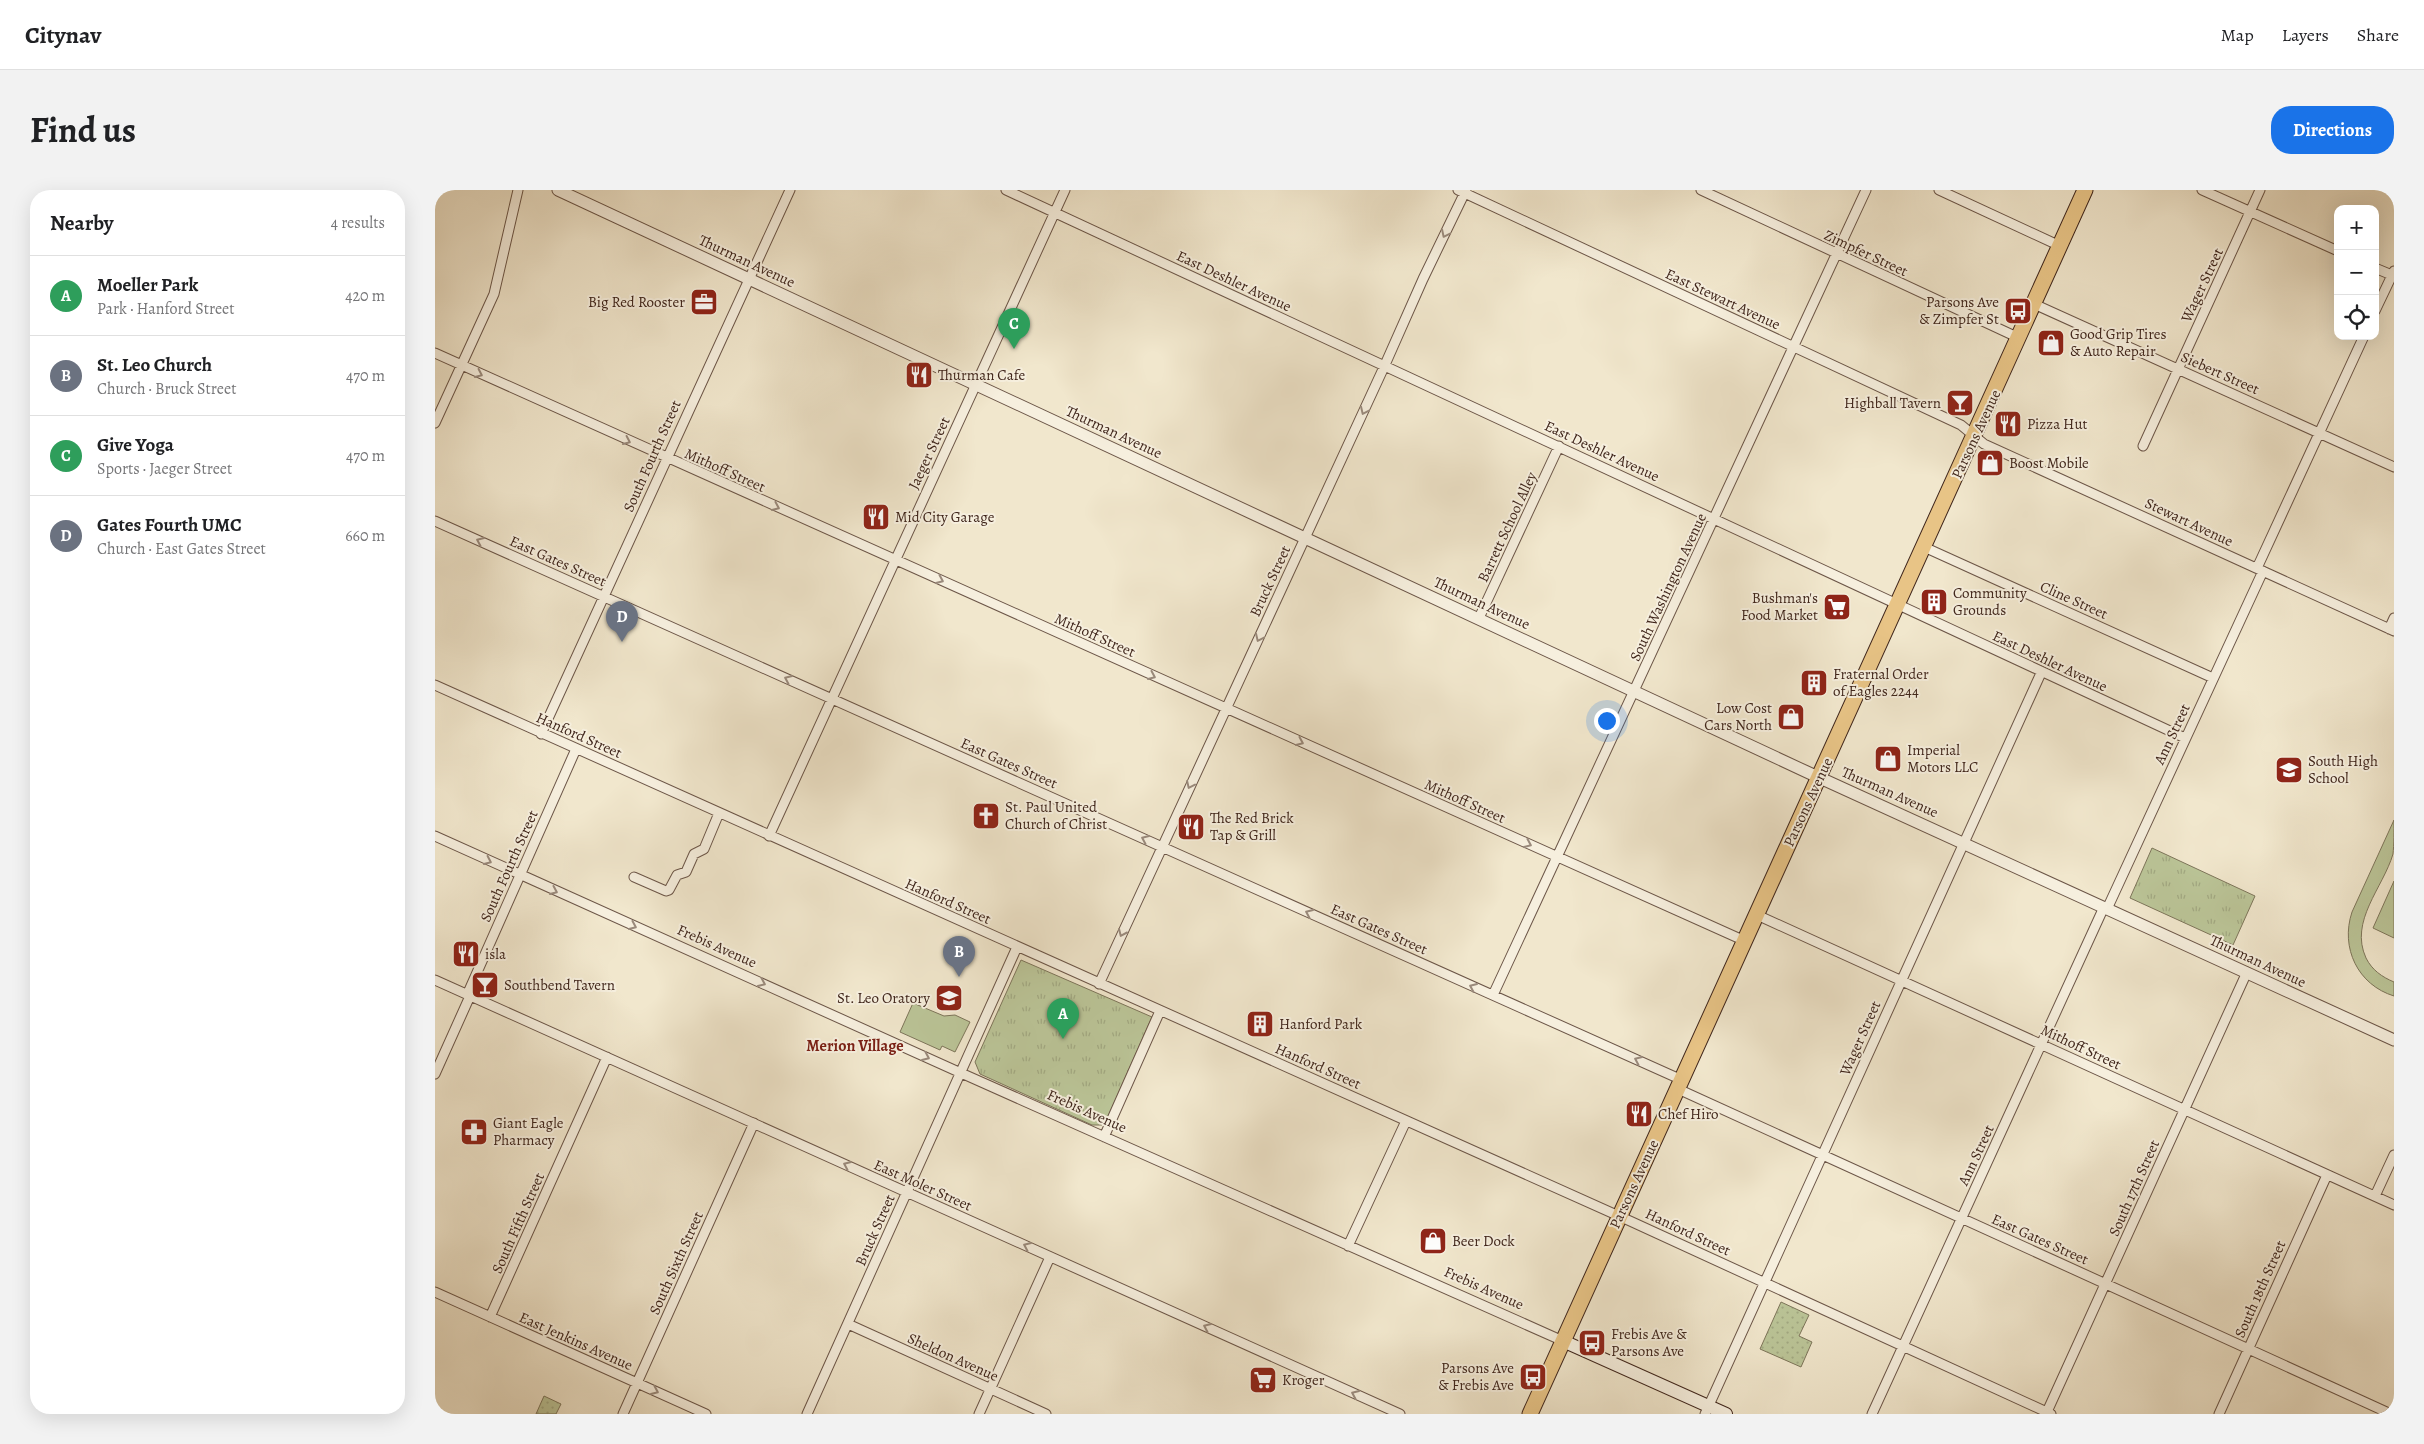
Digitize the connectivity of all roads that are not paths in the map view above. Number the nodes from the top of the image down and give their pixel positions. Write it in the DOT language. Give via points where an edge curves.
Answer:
graph roads {
  1 [pos="518,190"];
  2 [pos="558,190"];
  3 [pos="790,190"];
  4 [pos="1006,190"];
  5 [pos="1065,190"];
  6 [pos="1701,190"];
  7 [pos="1866,190"];
  8 [pos="1939,190"];
  9 [pos="2085,190"];
  10 [pos="2202,190"];
  11 [pos="2260,190"];
  12 [pos="1463,191"];
  13 [pos="2250,212"];
  14 [pos="1055,213"];
  15 [pos="2060,246"];
  16 [pos="2336,250"];
  17 [pos="1836,255"];
  18 [pos="2379,269"];
  19 [pos="2393,274"];
  20 [pos="749,279"];
  21 [pos="2379,303"];
  22 [pos="2035,304"];
  23 [pos="2019,338"];
  24 [pos="2362,340"];
  25 [pos="1794,346"];
  26 [pos="435,353"];
  27 [pos="461,365"];
  28 [pos="1384,367"];
  29 [pos="2178,369"];
  30 [pos="975,385"];
  31 [pos="435,423"];
  32 [pos="2320,433"];
  33 [pos="1975,435"];
  34 [pos="1559,446"];
  35 [pos="2143,446"];
  36 [pos="666,459"];
  37 [pos="2394,467"];
  38 [pos="435,520"];
  39 [pos="1715,520"];
  40 [pos="1305,538"];
  41 [pos="1924,547"];
  42 [pos="895,561"];
  43 [pos="2260,570"];
  44 [pos="604,597"];
  45 [pos="1897,605"];
  46 [pos="1479,618"];
  47 [pos="2394,618"];
  48 [pos="2392,630"];
  49 [pos="2041,672"];
  50 [pos="2213,678"];
  51 [pos="435,686"];
  52 [pos="1635,690"];
  53 [pos="833,698"];
  54 [pos="1226,709"];
  55 [pos="541,734"];
  56 [pos="2185,738"];
  57 [pos="576,749"];
  58 [pos="1820,777"];
  59 [pos="719,814"];
  60 [pos="435,836"];
  61 [pos="769,836"];
  62 [pos="1964,842"];
  63 [pos="1161,846"];
  64 [pos="1556,856"];
  65 [pos="519,875"];
  66 [pos="633,877"];
  67 [pos="2105,908"];
  68 [pos="1757,915"];
  69 [pos="1745,941"];
  70 [pos="1017,947"];
  71 [pos="2247,972"];
  72 [pos="435,980"];
  73 [pos="1901,980"];
  74 [pos="1099,984"];
  75 [pos="468,995"];
  76 [pos="1493,995"];
  77 [pos="1160,1011"];
  78 [pos="2394,1040"];
  79 [pos="2042,1045"];
  80 [pos="607,1057"];
  81 [pos="961,1073"];
  82 [pos="435,1074"];
  83 [pos="1680,1084"];
  84 [pos="2185,1110"];
  85 [pos="1405,1121"];
  86 [pos="754,1124"];
  87 [pos="1105,1137"];
  88 [pos="1822,1155"];
  89 [pos="2394,1155"];
  90 [pos="2327,1175"];
  91 [pos="907,1193"];
  92 [pos="2375,1196"];
  93 [pos="2394,1205"];
  94 [pos="1619,1216"];
  95 [pos="1963,1219"];
  96 [pos="1348,1246"];
  97 [pos="1050,1257"];
  98 [pos="1763,1282"];
  99 [pos="2106,1284"];
  100 [pos="435,1292"];
  101 [pos="490,1317"];
  102 [pos="848,1324"];
  103 [pos="1563,1341"];
  104 [pos="1903,1346"];
  105 [pos="2249,1349"];
  106 [pos="637,1383"];
  107 [pos="990,1389"];
  108 [pos="1706,1410"];
  109 [pos="2048,1413"];
  110 [pos="623,1414"];
  111 [pos="706,1414"];
  112 [pos="807,1414"];
  113 [pos="979,1414"];
  114 [pos="1046,1414"];
  115 [pos="1400,1414"];
  116 [pos="1530,1414"];
  117 [pos="1726,1414"];
  118 [pos="1872,1414"];
  119 [pos="2219,1414"];
  120 [pos="2391,1414"];
  1 -- 27 [label="street" via="494,294"];
  2 -- 20 [label="street, Thurman Avenue"];
  3 -- 20 [label="street, South Fourth Street"];
  4 -- 14 [label="street, East Deshler Avenue"];
  5 -- 14 [label="street, Jaeger Street"];
  6 -- 17 [label="street, Zimpfer Street"];
  7 -- 17 [label="street, South Washington Avenue"];
  8 -- 15 [label="street"];
  9 -- 15 [label="main road, Parsons Avenue"];
  10 -- 13 [label="street"];
  11 -- 13 [label="street, Wager Street"];
  12 -- 25 [label="street, East Stewart Avenue"];
  12 -- 28 [label="street, Bruck Street, one-way"];
  13 -- 16 [label="street"];
  13 -- 29 [label="street, Wager Street"];
  14 -- 28 [label="street, East Deshler Avenue"];
  14 -- 30 [label="street, Jaeger Street"];
  15 -- 22 [label="main road, Parsons Avenue"];
  17 -- 23 [label="street, Zimpfer Street"];
  17 -- 25 [label="street, South Washington Avenue"];
  18 -- 19 [label="street"];
  19 -- 21 [label="street"];
  20 -- 30 [label="street, Thurman Avenue"];
  20 -- 36 [label="street, South Fourth Street"];
  22 -- 23 [label="main road, Parsons Avenue"];
  22 -- 29 [label="street, Siebert Street"];
  23 -- 33 [label="main road, Parsons Avenue"];
  24 -- 32 [label="street, Ann Street"];
  25 -- 33 [label="street, East Stewart Avenue" via="1961,425"];
  25 -- 39 [label="street, South Washington Avenue"];
  26 -- 27 [label="street, Mithoff Street"];
  27 -- 31 [label="street"];
  27 -- 36 [label="street, Mithoff Street, one-way"];
  28 -- 34 [label="street, East Deshler Avenue"];
  28 -- 40 [label="street, Bruck Street, one-way"];
  29 -- 32 [label="street, Siebert Street"];
  29 -- 35 [label="street, Wager Street"];
  30 -- 40 [label="street, Thurman Avenue"];
  30 -- 42 [label="street, Jaeger Street"];
  32 -- 37 [label="street, Siebert Street"];
  32 -- 43 [label="street, Ann Street"];
  33 -- 41 [label="main road, Parsons Avenue"];
  33 -- 43 [label="street, Stewart Avenue" via="1984,444"];
  34 -- 39 [label="street, East Deshler Avenue"];
  34 -- 46 [label="street, Barrett School Alley"];
  36 -- 42 [label="street, Mithoff Street, one-way"];
  36 -- 44 [label="street, South Fourth Street"];
  44 -- 38 [label="street, East Gates Street, one-way"];
  39 -- 45 [label="street, East Deshler Avenue"];
  39 -- 52 [label="street, South Washington Avenue"];
  40 -- 46 [label="street, Thurman Avenue"];
  40 -- 54 [label="street, Bruck Street, one-way"];
  41 -- 45 [label="main road, Parsons Avenue"];
  41 -- 50 [label="street, Cline Street"];
  42 -- 53 [label="street, Jaeger Street"];
  42 -- 54 [label="street, Mithoff Street, one-way"];
  43 -- 48 [label="street, Stewart Avenue"];
  43 -- 50 [label="street, Ann Street"];
  53 -- 44 [label="street, East Gates Street, one-way"];
  44 -- 55 [label="street, South Fourth Street"];
  45 -- 49 [label="street, East Deshler Avenue"];
  45 -- 58 [label="main road, Parsons Avenue"];
  46 -- 52 [label="street, Thurman Avenue"];
  47 -- 48 [label="street"];
  49 -- 56 [label="street, East Deshler Avenue"];
  49 -- 62 [label="street, Wager Street"];
  50 -- 56 [label="street, Ann Street"];
  51 -- 55 [label="street, Hanford Street"];
  52 -- 58 [label="street, Thurman Avenue"];
  52 -- 64 [label="street, South Washington Avenue"];
  53 -- 61 [label="street, Jaeger Street"];
  63 -- 53 [label="street, East Gates Street, one-way"];
  54 -- 63 [label="street, Bruck Street, one-way"];
  54 -- 64 [label="street, Mithoff Street, one-way"];
  55 -- 57 [label="street, Hanford Street"];
  56 -- 67 [label="street, Ann Street"];
  57 -- 59 [label="street, Hanford Street"];
  57 -- 65 [label="street, South Fourth Street"];
  58 -- 62 [label="street, Thurman Avenue"];
  58 -- 68 [label="main road, Parsons Avenue"];
  59 -- 61 [label="street, Hanford Street"];
  59 -- 66 [label="street" via="704,849 694,854 686,872 677,875 669,890"];
  60 -- 65 [label="street, Frebis Avenue, one-way"];
  61 -- 70 [label="street, Hanford Street"];
  62 -- 67 [label="street, Thurman Avenue"];
  62 -- 73 [label="street, Wager Street"];
  63 -- 74 [label="street, Bruck Street, one-way"];
  76 -- 63 [label="street, East Gates Street, one-way"];
  64 -- 69 [label="street, Mithoff Street"];
  64 -- 76 [label="street, South Washington Avenue"];
  65 -- 75 [label="street, South Fourth Street"];
  65 -- 81 [label="street, Frebis Avenue, one-way"];
  67 -- 71 [label="street, Thurman Avenue"];
  67 -- 79 [label="street, Ann Street"];
  68 -- 69 [label="main road, Parsons Avenue"];
  68 -- 73 [label="street, Mithoff Street"];
  69 -- 83 [label="main road, Parsons Avenue"];
  70 -- 74 [label="street, Hanford Street"];
  70 -- 81 [label="street, Bruck Street"];
  71 -- 78 [label="street, Thurman Avenue"];
  71 -- 84 [label="street, South 17th Street"];
  72 -- 75 [label="street, East Moler Street"];
  73 -- 79 [label="street, Mithoff Street"];
  73 -- 88 [label="street, Wager Street"];
  74 -- 77 [label="street, Hanford Street"];
  75 -- 80 [label="street, East Moler Street"];
  75 -- 82 [label="street, South Fourth Street"];
  83 -- 76 [label="street, East Gates Street, one-way"];
  77 -- 85 [label="street, Hanford Street"];
  77 -- 87 [label="street"];
  79 -- 84 [label="street, Mithoff Street"];
  79 -- 95 [label="street, Ann Street"];
  80 -- 86 [label="street, East Moler Street"];
  80 -- 101 [label="street, South Fifth Street"];
  81 -- 87 [label="street, Frebis Avenue"];
  81 -- 91 [label="street, Bruck Street"];
  83 -- 88 [label="street, East Gates Street"];
  83 -- 94 [label="main road, Parsons Avenue"];
  84 -- 90 [label="street, Mithoff Street"];
  84 -- 99 [label="street, South 17th Street"];
  85 -- 94 [label="street, Hanford Street"];
  85 -- 96 [label="street"];
  91 -- 86 [label="street, East Moler Street, one-way"];
  86 -- 106 [label="street, South Sixth Street"];
  87 -- 96 [label="street, Frebis Avenue"];
  88 -- 95 [label="street, East Gates Street"];
  88 -- 98 [label="street, Wager Street"];
  89 -- 92 [label="street"];
  90 -- 92 [label="street, Mithoff Street"];
  90 -- 105 [label="street, South 18th Street"];
  97 -- 91 [label="street, East Moler Street, one-way"];
  91 -- 102 [label="street, Bruck Street"];
  92 -- 93 [label="street, Mithoff Street"];
  94 -- 98 [label="street, Hanford Street"];
  94 -- 103 [label="main road, Parsons Avenue"];
  95 -- 99 [label="street, East Gates Street"];
  95 -- 104 [label="street, Ann Street"];
  96 -- 103 [label="street, Frebis Avenue"];
  97 -- 107 [label="street"];
  115 -- 97 [label="street, East Moler Street, one-way"];
  98 -- 104 [label="street, Hanford Street"];
  98 -- 108 [label="street, Wager Street"];
  99 -- 105 [label="street, East Gates Street"];
  99 -- 109 [label="street, South 17th Street"];
  100 -- 101 [label="street, East Jenkins Avenue"];
  101 -- 106 [label="street, East Jenkins Avenue"];
  102 -- 107 [label="street, Sheldon Avenue"];
  102 -- 112 [label="street, Bruck Street"];
  103 -- 108 [label="main road, Frebis Avenue"];
  103 -- 116 [label="main road, Parsons Avenue"];
  104 -- 109 [label="street, Hanford Street"];
  104 -- 118 [label="street, Ann Street"];
  105 -- 119 [label="street, South 18th Street"];
  105 -- 120 [label="street, East Gates Street"];
  106 -- 110 [label="street, South Sixth Street"];
  106 -- 111 [label="street, East Jenkins Avenue, one-way"];
  107 -- 113 [label="street"];
  107 -- 114 [label="street, Sheldon Avenue"];
  108 -- 117 [label="main road, Frebis Avenue"];
}
